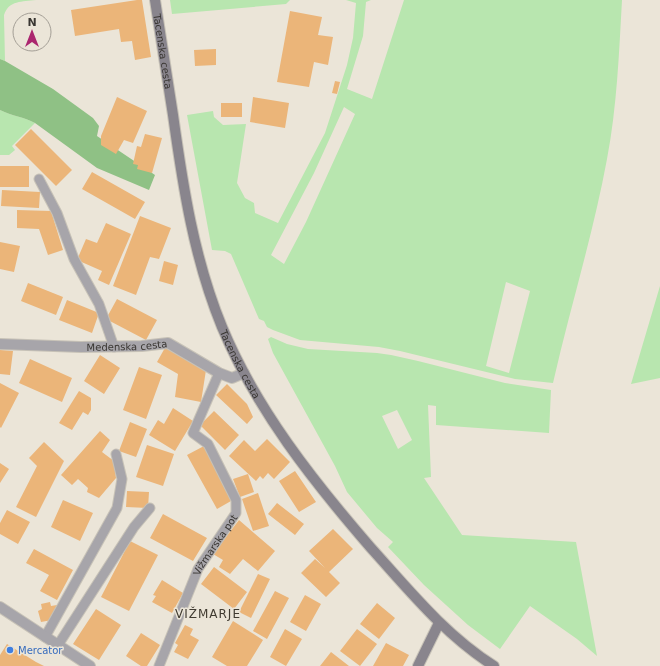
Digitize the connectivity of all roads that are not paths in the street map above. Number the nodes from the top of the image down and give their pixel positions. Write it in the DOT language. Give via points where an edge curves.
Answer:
graph roads {
  1 [pos="155,0"];
  2 [pos="39,179"];
  3 [pos="0,344"];
  4 [pos="114,347"];
  5 [pos="219,373"];
  6 [pos="244,373"];
  7 [pos="116,454"];
  8 [pos="150,508"];
  9 [pos="0,607"];
  10 [pos="439,623"];
  11 [pos="45,637"];
  12 [pos="58,645"];
  13 [pos="90,666"];
  14 [pos="159,666"];
  15 [pos="418,666"];
  16 [pos="494,666"];
  1 -- 6 [label="main road, Tacenska cesta" via="189,215 200,262 226,338"];
  2 -- 4 [label="lane" via="57,213 74,259 98,304"];
  3 -- 4 [label="street, Medenska cesta"];
  4 -- 5 [label="street, Medenska cesta" via="168,343"];
  5 -- 6 [label="street, Medenska cesta" via="232,378"];
  5 -- 14 [label="lane, Vižmarska pot" via="193,433 208,444 236,500 236,513 198,569"];
  6 -- 10 [label="main road, Tacenska cesta" via="272,420 333,504"];
  7 -- 11 [label="lane" via="122,479 117,508"];
  8 -- 12 [label="lane" via="134,527"];
  9 -- 11 [label="street"];
  10 -- 15 [label="main road"];
  10 -- 16 [label="main road, Tacenska cesta"];
  11 -- 12 [label="street"];
  12 -- 13 [label="street"];
}
